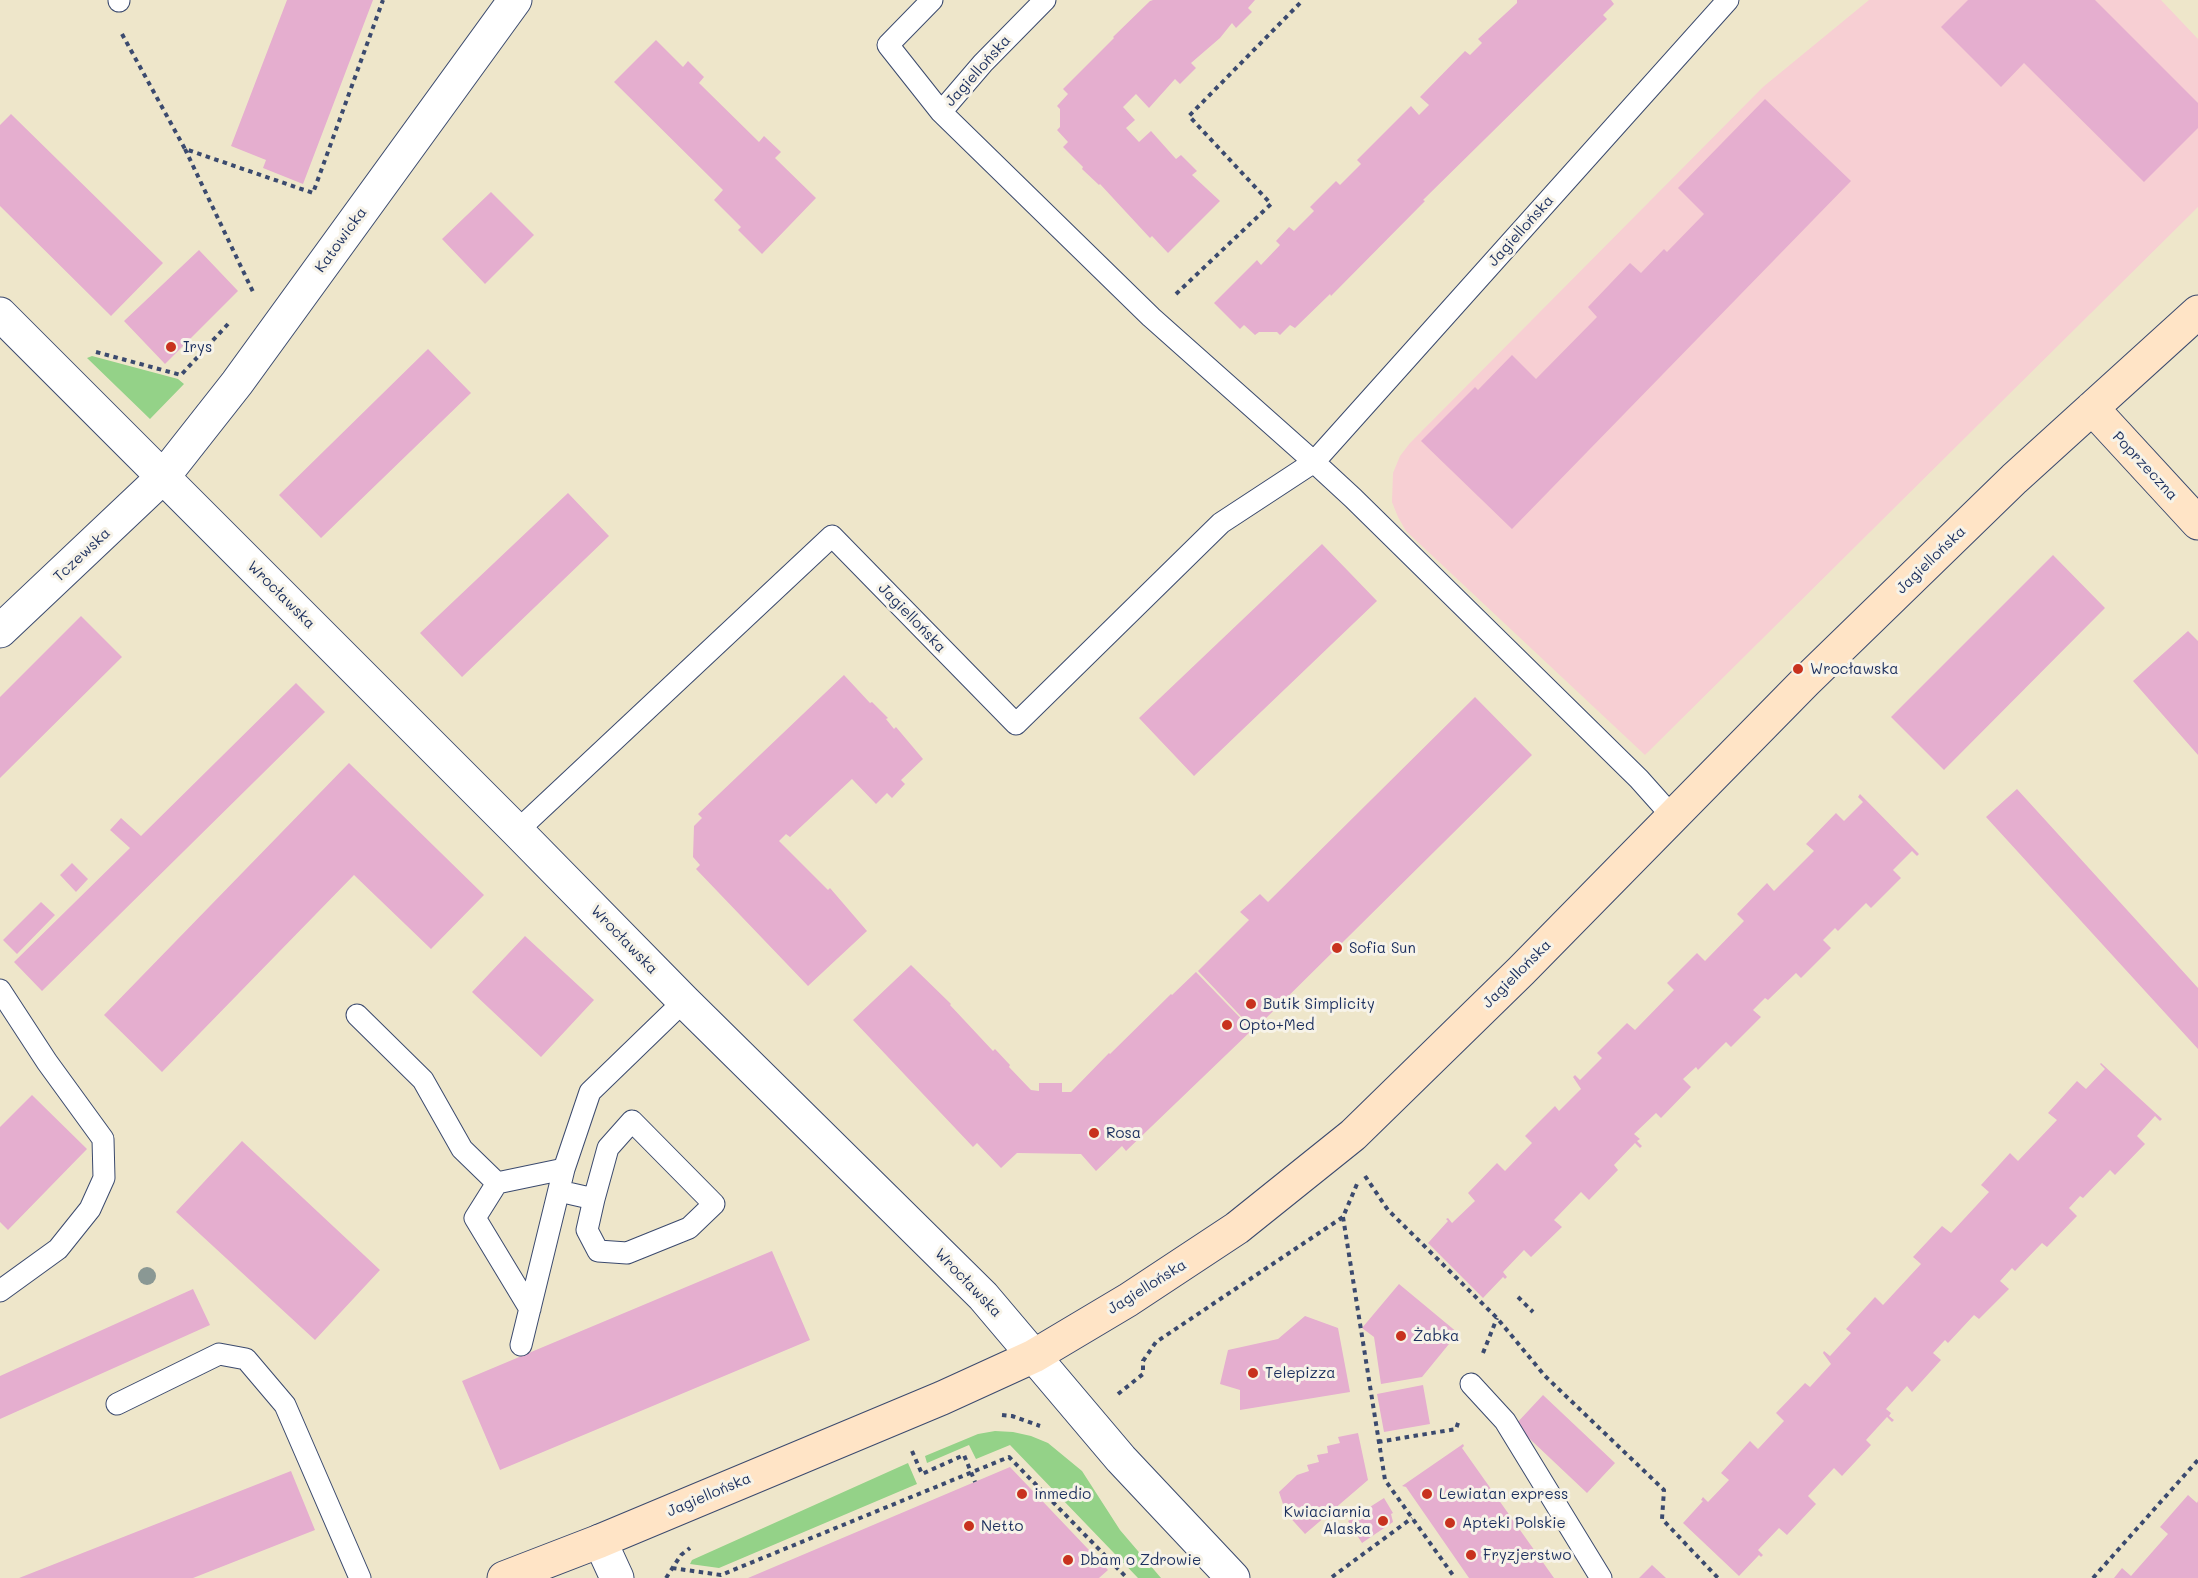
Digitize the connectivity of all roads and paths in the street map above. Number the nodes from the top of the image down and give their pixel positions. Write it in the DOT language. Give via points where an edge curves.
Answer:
graph roads {
  1 [pos="383,0"];
  2 [pos="515,0"];
  3 [pos="932,0"];
  4 [pos="1045,0"];
  5 [pos="1303,0"];
  6 [pos="1728,0"];
  7 [pos="118,27"];
  8 [pos="941,112"];
  9 [pos="185,148"];
  10 [pos="247,303"];
  11 [pos="2198,312"];
  12 [pos="0,314"];
  13 [pos="1151,317"];
  14 [pos="233,319"];
  15 [pos="89,350"];
  16 [pos="2092,408"];
  17 [pos="1314,462"];
  18 [pos="163,477"];
  19 [pos="2198,524"];
  20 [pos="0,631"];
  21 [pos="1672,816"];
  22 [pos="517,831"];
  23 [pos="0,990"];
  24 [pos="684,1001"];
  25 [pos="357,1015"];
  26 [pos="564,1169"];
  27 [pos="1362,1172"];
  28 [pos="497,1183"];
  29 [pos="559,1191"];
  30 [pos="594,1198"];
  31 [pos="1344,1217"];
  32 [pos="0,1291"];
  33 [pos="1518,1297"];
  34 [pos="530,1309"];
  35 [pos="1533,1312"];
  36 [pos="521,1345"];
  37 [pos="1034,1356"];
  38 [pos="1471,1384"];
  39 [pos="117,1404"];
  40 [pos="916,1460"];
  41 [pos="2198,1461"];
  42 [pos="971,1472"];
  43 [pos="975,1482"];
  44 [pos="1412,1518"];
  45 [pos="600,1541"];
  46 [pos="672,1568"];
  47 [pos="1332,1577"];
  48 [pos="360,1578"];
  49 [pos="504,1578"];
  50 [pos="617,1578"];
  51 [pos="1127,1578"];
  52 [pos="1233,1578"];
  53 [pos="1455,1578"];
  54 [pos="1601,1578"];
  55 [pos="1718,1578"];
  56 [pos="2093,1578"];
  1 -- 9 [label="path" via="313,193"];
  2 -- 18 [label="street, Katowicka" via="237,383"];
  3 -- 8 [label="lane" via="888,45"];
  4 -- 8 [label="lane, Jagiellońska"];
  5 -- 13 [label="path" via="1189,116 1271,204"];
  6 -- 17 [label="lane, Jagiellońska"];
  7 -- 9 [label="path"];
  8 -- 13 [label="lane, Jagiellońska"];
  9 -- 10 [label="path" via="255,295"];
  11 -- 16 [label="street, Jagiellońska"];
  12 -- 18 [label="street, Wrocławska"];
  13 -- 17 [label="lane, Jagiellońska"];
  14 -- 15 [label="path" via="182,375"];
  16 -- 19 [label="street, Poprzeczna"];
  16 -- 21 [label="street, Jagiellońska" via="1804,682"];
  17 -- 21 [label="lane, Jagiellońska" via="1639,779"];
  17 -- 22 [label="lane, Jagiellońska" via="1221,524 1016,724 832,536"];
  18 -- 20 [label="street, Tczewska"];
  18 -- 22 [label="street, Wrocławska"];
  21 -- 37 [label="street, Jagiellońska" via="1353,1135 1238,1228 1147,1289"];
  22 -- 24 [label="street, Wrocławska"];
  23 -- 32 [label="lane" via="103,1139 104,1178 90,1209 58,1249"];
  24 -- 26 [label="lane" via="590,1092"];
  24 -- 37 [label="street, Wrocławska" via="983,1296"];
  25 -- 28 [label="lane" via="423,1080 462,1149"];
  26 -- 28 [label="lane"];
  26 -- 29 [label="lane"];
  27 -- 55 [label="path" via="1389,1210 1497,1318 1545,1376 1664,1490 1662,1519"];
  28 -- 34 [label="lane" via="476,1218"];
  29 -- 30 [label="lane"];
  29 -- 34 [label="lane"];
  30 -- 30 [label="lane" via="588,1230 598,1251 627,1253 689,1228 714,1204 632,1122 608,1148"];
  31 -- 44 [label="path" via="1385,1480"];
  33 -- 35 [label="path"];
  34 -- 36 [label="lane"];
  37 -- 45 [label="street, Jagiellońska"];
  37 -- 52 [label="street, Wrocławska" via="1121,1459"];
  38 -- 54 [label="lane" via="1505,1421"];
  39 -- 48 [label="lane" via="219,1354 246,1359 285,1405"];
  40 -- 42 [label="path" via="922,1474 964,1455"];
  41 -- 56 [label="path"];
  42 -- 43 [label="path"];
  42 -- 46 [label="path" via="722,1575"];
  42 -- 51 [label="path" via="1009,1457"];
  44 -- 47 [label="path"];
  44 -- 53 [label="path"];
  45 -- 49 [label="street, Jagiellońska"];
  45 -- 50 [label="street"];
}
